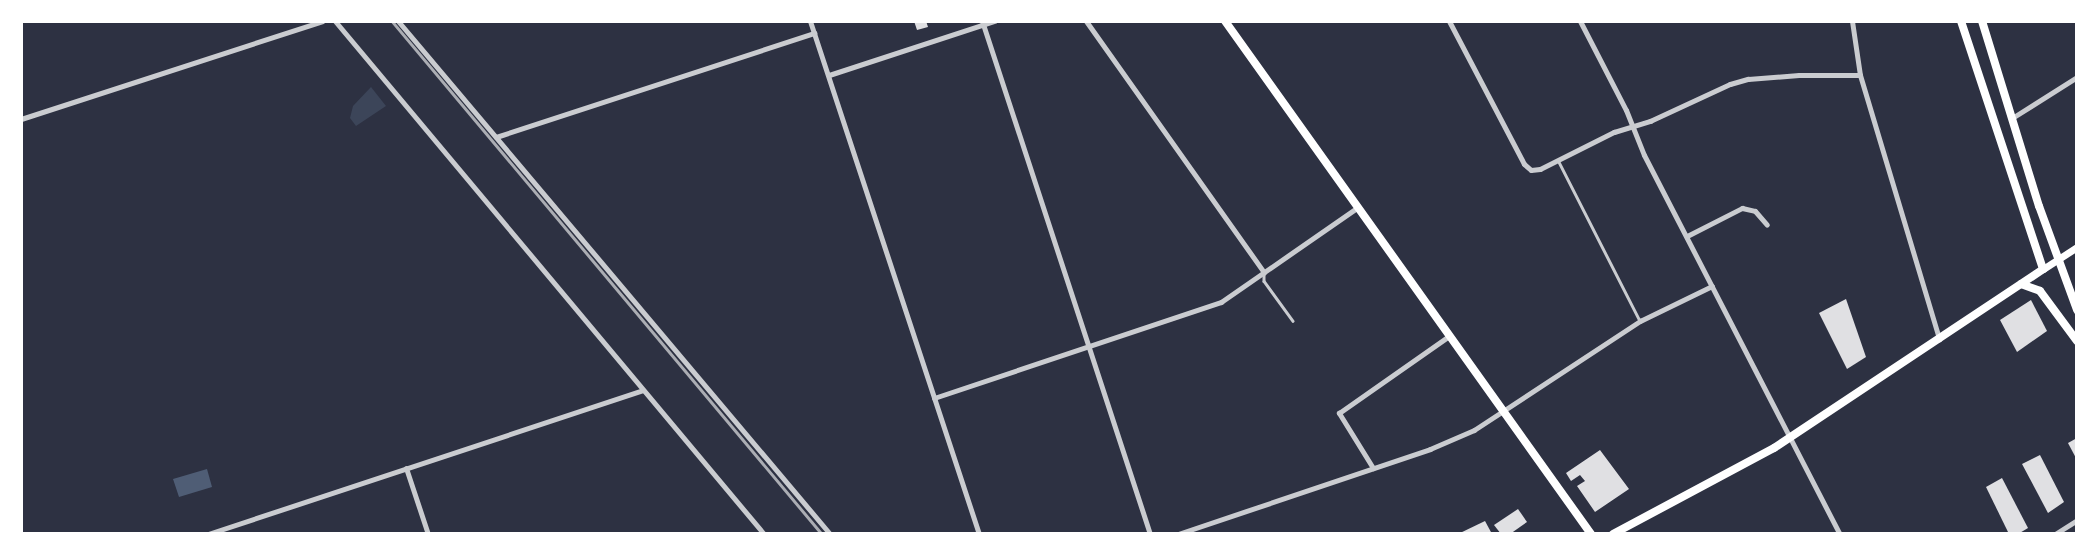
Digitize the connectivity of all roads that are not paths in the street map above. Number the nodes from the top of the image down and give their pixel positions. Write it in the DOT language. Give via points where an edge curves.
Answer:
graph roads {
  1 [pos="322,21"];
  2 [pos="335,21"];
  3 [pos="398,21"];
  4 [pos="810,21"];
  5 [pos="994,21"];
  6 [pos="1086,21"];
  7 [pos="1225,21"];
  8 [pos="1448,21"];
  9 [pos="1580,21"];
  10 [pos="1852,21"];
  11 [pos="1961,21"];
  12 [pos="1982,21"];
  13 [pos="983,23"];
  14 [pos="814,33"];
  15 [pos="829,75"];
  16 [pos="1860,75"];
  17 [pos="2077,77"];
  18 [pos="2012,118"];
  19 [pos="21,119"];
  20 [pos="1633,127"];
  21 [pos="496,137"];
  22 [pos="1558,160"];
  23 [pos="1358,207"];
  24 [pos="1767,225"];
  25 [pos="1686,236"];
  26 [pos="2077,247"];
  27 [pos="2058,259"];
  28 [pos="2043,269"];
  29 [pos="1264,272"];
  30 [pos="2021,284"];
  31 [pos="1712,286"];
  32 [pos="2077,310"];
  33 [pos="1293,321"];
  34 [pos="1640,321"];
  35 [pos="1449,336"];
  36 [pos="1939,339"];
  37 [pos="2077,341"];
  38 [pos="1089,347"];
  39 [pos="643,390"];
  40 [pos="934,398"];
  41 [pos="1503,412"];
  42 [pos="1789,438"];
  43 [pos="406,468"];
  44 [pos="1373,468"];
  45 [pos="2077,520"];
  46 [pos="208,534"];
  47 [pos="428,534"];
  48 [pos="764,534"];
  49 [pos="830,534"];
  50 [pos="979,534"];
  51 [pos="1150,534"];
  52 [pos="1178,534"];
  53 [pos="1591,534"];
  54 [pos="1613,534"];
  55 [pos="1840,534"];
  56 [pos="2055,534"];
  1 -- 19 [label="street"];
  2 -- 39 [label="street"];
  3 -- 21 [label="street"];
  4 -- 14 [label="street"];
  5 -- 13 [label="street"];
  6 -- 29 [label="street"];
  7 -- 23 [label="main road"];
  8 -- 22 [label="street" via="1524,164 1531,170"];
  9 -- 20 [label="street"];
  10 -- 16 [label="street"];
  11 -- 28 [label="main road"];
  12 -- 18 [label="main road"];
  13 -- 15 [label="street"];
  13 -- 38 [label="street"];
  14 -- 15 [label="street"];
  14 -- 21 [label="street"];
  15 -- 40 [label="street"];
  16 -- 20 [label="street" via="1748,79"];
  16 -- 36 [label="street"];
  17 -- 18 [label="street"];
  18 -- 27 [label="main road"];
  20 -- 22 [label="street"];
  20 -- 25 [label="street"];
  21 -- 49 [label="street"];
  22 -- 34 [label="lane"];
  23 -- 29 [label="street"];
  23 -- 35 [label="main road"];
  24 -- 25 [label="street" via="1755,211 1742,208"];
  25 -- 31 [label="street"];
  26 -- 27 [label="main road"];
  27 -- 28 [label="main road"];
  27 -- 32 [label="main road"];
  28 -- 30 [label="main road"];
  29 -- 33 [label="lane" via="1264,281"];
  29 -- 38 [label="street" via="1221,302"];
  30 -- 36 [label="main road"];
  30 -- 37 [label="main road" via="2040,291"];
  31 -- 34 [label="street"];
  31 -- 42 [label="street"];
  34 -- 41 [label="street"];
  35 -- 41 [label="main road"];
  35 -- 44 [label="street" via="1339,413"];
  36 -- 42 [label="main road"];
  38 -- 40 [label="street"];
  38 -- 51 [label="street"];
  39 -- 43 [label="street"];
  39 -- 48 [label="street"];
  40 -- 50 [label="street"];
  41 -- 44 [label="street" via="1488,424"];
  41 -- 53 [label="main road"];
  42 -- 54 [label="main road"];
  42 -- 55 [label="street"];
  43 -- 46 [label="street"];
  43 -- 47 [label="street"];
  44 -- 52 [label="street"];
  45 -- 56 [label="street"];
}
